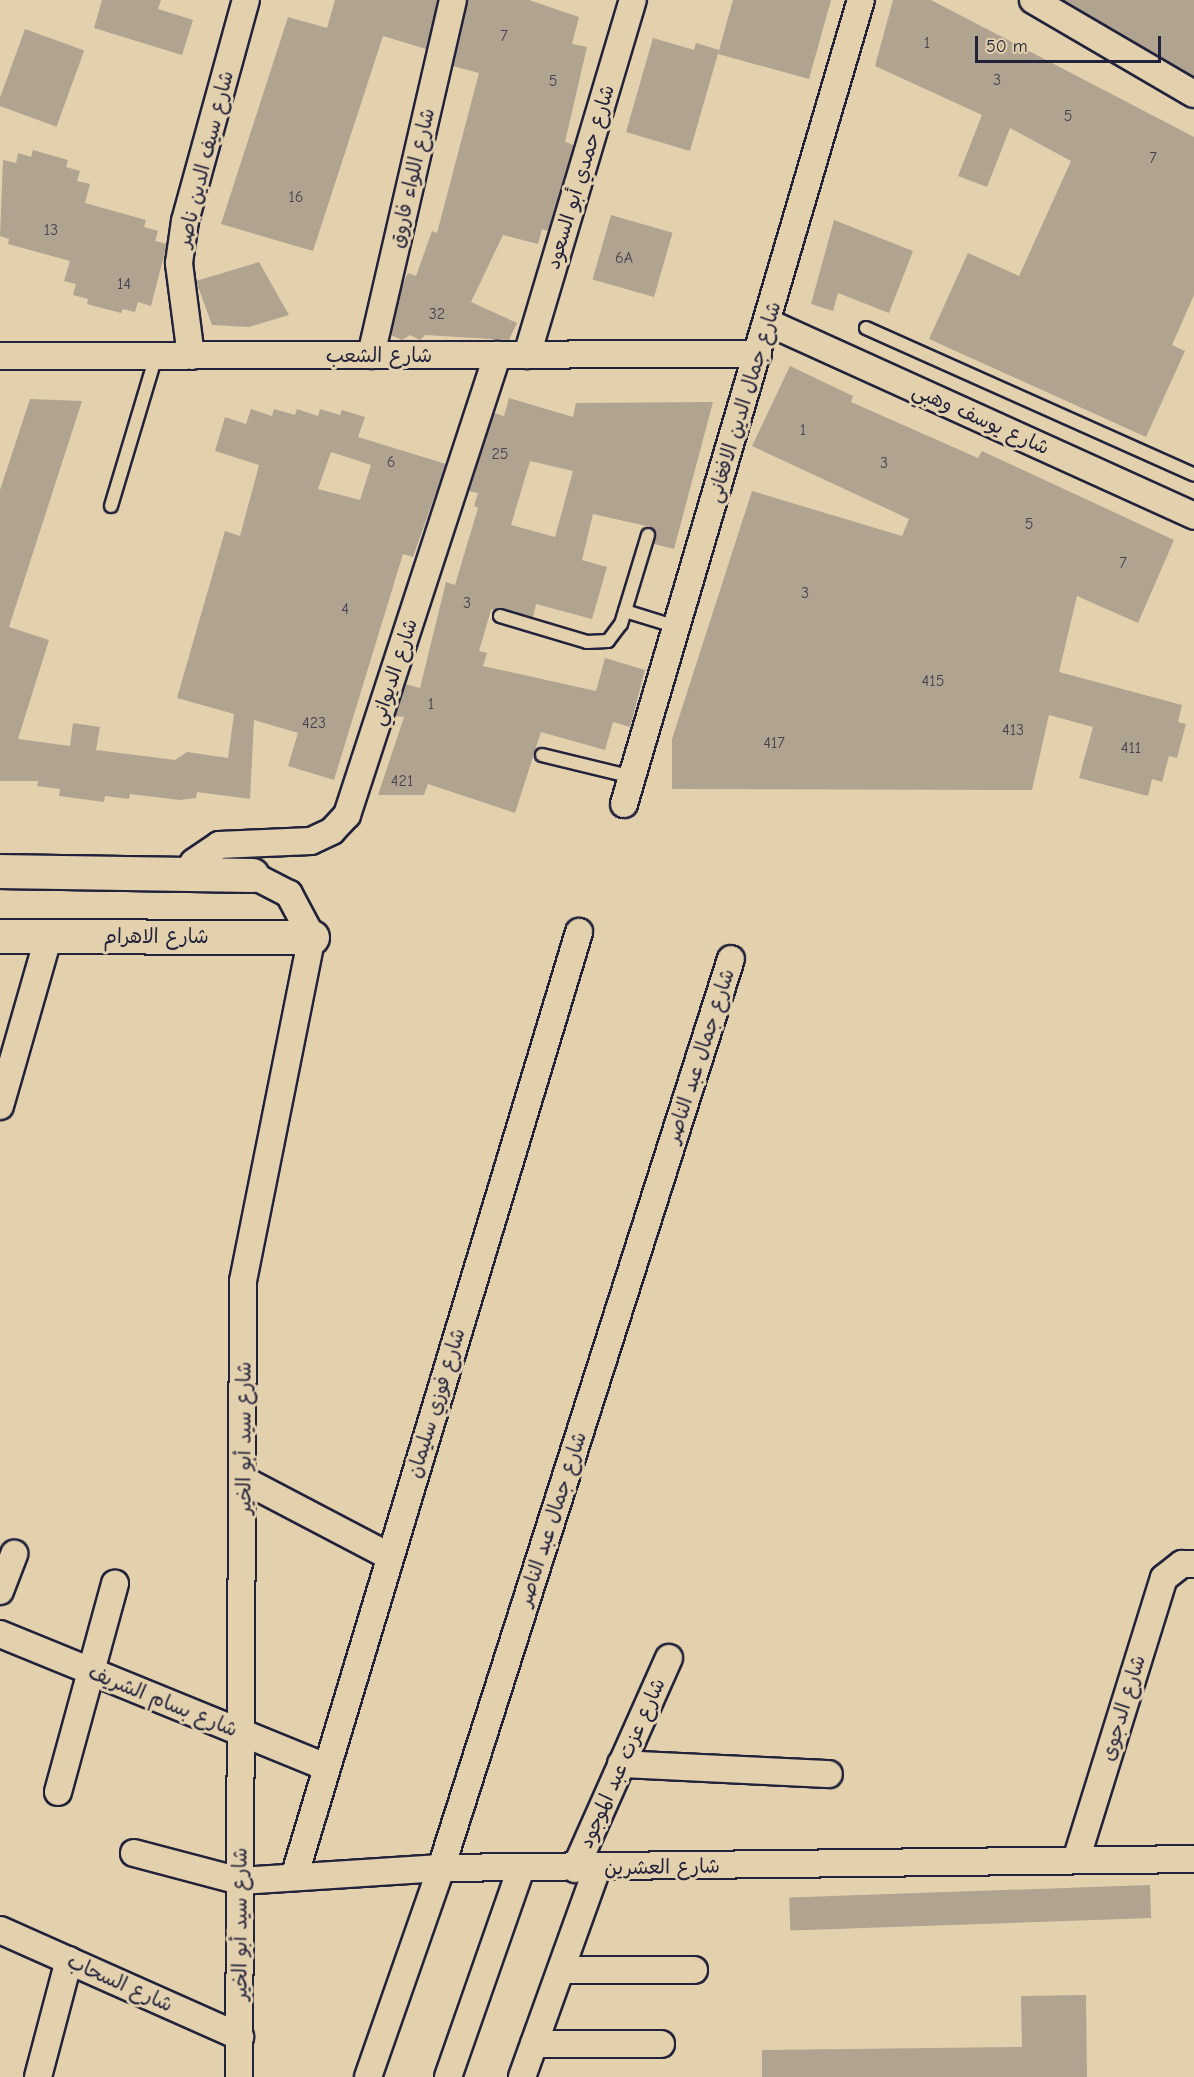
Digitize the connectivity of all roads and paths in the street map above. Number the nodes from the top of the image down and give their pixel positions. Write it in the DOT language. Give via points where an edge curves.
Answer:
graph roads {
  1 [pos="246,0"];
  2 [pos="453,0"];
  3 [pos="633,0"];
  4 [pos="861,0"];
  5 [pos="1033,0"];
  6 [pos="1194,94"];
  7 [pos="767,322"];
  8 [pos="866,328"];
  9 [pos="758,354"];
  10 [pos="371,355"];
  11 [pos="497,355"];
  12 [pos="527,355"];
  13 [pos="0,356"];
  14 [pos="156,356"];
  15 [pos="191,356"];
  16 [pos="1194,475"];
  17 [pos="111,506"];
  18 [pos="1194,516"];
  19 [pos="648,535"];
  20 [pos="625,611"];
  21 [pos="500,616"];
  22 [pos="677,627"];
  23 [pos="542,754"];
  24 [pos="632,777"];
  25 [pos="624,804"];
  26 [pos="0,871"];
  27 [pos="186,874"];
  28 [pos="252,875"];
  29 [pos="579,932"];
  30 [pos="0,936"];
  31 [pos="50,936"];
  32 [pos="312,937"];
  33 [pos="731,959"];
  34 [pos="0,1106"];
  35 [pos="244,1480"];
  36 [pos="14,1554"];
  37 [pos="389,1556"];
  38 [pos="1188,1564"];
  39 [pos="115,1584"];
  40 [pos="0,1591"];
  41 [pos="0,1634"];
  42 [pos="669,1658"];
  43 [pos="91,1671"];
  44 [pos="241,1733"];
  45 [pos="621,1764"];
  46 [pos="326,1767"];
  47 [pos="829,1774"];
  48 [pos="58,1792"];
  49 [pos="134,1853"];
  50 [pos="1194,1859"];
  51 [pos="1076,1860"];
  52 [pos="441,1868"];
  53 [pos="521,1869"];
  54 [pos="586,1869"];
  55 [pos="295,1875"];
  56 [pos="240,1881"];
  57 [pos="0,1930"];
  58 [pos="69,1960"];
  59 [pos="561,1970"];
  60 [pos="694,1970"];
  61 [pos="240,2037"];
  62 [pos="534,2044"];
  63 [pos="661,2044"];
  64 [pos="38,2077"];
  65 [pos="239,2077"];
  66 [pos="368,2077"];
  67 [pos="448,2077"];
  68 [pos="522,2077"];
  1 -- 15 [label="street, شارع سيف الدين ناصر" via="185,221 179,263"];
  2 -- 10 [label="street, شارع اللواء فاروق"];
  3 -- 12 [label="street, شارع حمدي أبو السعود"];
  4 -- 7 [label="street, شارع جمال الدين الافغانى"];
  5 -- 6 [label="street"];
  7 -- 9 [label="street, شارع جمال الدين الافغانى"];
  7 -- 18 [label="street, شارع يوسف وهبي"];
  8 -- 16 [label="lane"];
  9 -- 12 [label="street, شارع الشعب"];
  9 -- 22 [label="street, شارع جمال الدين الافغانى"];
  10 -- 11 [label="street, شارع الشعب"];
  10 -- 15 [label="street, شارع الشعب"];
  11 -- 12 [label="street, شارع الشعب"];
  11 -- 27 [label="street, شارع الديواني" via="347,815 332,831 311,842 219,845 194,862"];
  13 -- 14 [label="street, شارع الشعب"];
  14 -- 15 [label="street, شارع الشعب"];
  14 -- 17 [label="lane"];
  19 -- 20 [label="lane"];
  20 -- 21 [label="lane" via="617,633 598,644"];
  20 -- 22 [label="lane"];
  22 -- 24 [label="street, شارع جمال الدين الافغانى"];
  23 -- 24 [label="lane"];
  24 -- 25 [label="street, شارع جمال الدين الافغانى"];
  26 -- 27 [label="main road"];
  27 -- 28 [label="main road"];
  28 -- 32 [label="street" via="289,894 306,916"];
  29 -- 37 [label="street, شارع فوزي سليمان"];
  30 -- 31 [label="main road, شارع الاهرام"];
  31 -- 32 [label="main road, شارع الاهرام"];
  31 -- 34 [label="street"];
  32 -- 35 [label="street, شارع سيد أبو الخير" via="243,1281"];
  33 -- 52 [label="street, شارع جمال عبد الناصر"];
  35 -- 37 [label="street"];
  35 -- 44 [label="street, شارع سيد أبو الخير"];
  36 -- 40 [label="street"];
  37 -- 46 [label="street, شارع فوزي سليمان"];
  38 -- 51 [label="street, شارع الدجوى" via="1164,1578"];
  39 -- 43 [label="street"];
  41 -- 43 [label="street, شارع بسام الشريف"];
  42 -- 45 [label="street, شارع عزت عبد الموجود"];
  43 -- 44 [label="street, شارع بسام الشريف"];
  43 -- 48 [label="street"];
  44 -- 46 [label="street, شارع بسام الشريف"];
  44 -- 56 [label="street, شارع سيد أبو الخير"];
  45 -- 47 [label="street"];
  45 -- 54 [label="street, شارع عزت عبد الموجود"];
  46 -- 55 [label="street, شارع فوزي سليمان"];
  49 -- 56 [label="street, شارع العشرين"];
  50 -- 51 [label="street, شارع العشرين"];
  51 -- 54 [label="street, شارع العشرين"];
  52 -- 53 [label="street, شارع العشرين"];
  52 -- 55 [label="street, شارع العشرين"];
  52 -- 66 [label="street, شارع جمال عبد الناصر"];
  53 -- 54 [label="street, شارع العشرين"];
  53 -- 67 [label="street"];
  54 -- 59 [label="street, شارع عزت عبد الموجود"];
  55 -- 56 [label="street, شارع العشرين"];
  56 -- 61 [label="street, شارع سيد أبو الخير"];
  57 -- 58 [label="street, شارع السحاب"];
  58 -- 61 [label="street, شارع السحاب"];
  58 -- 64 [label="street"];
  59 -- 60 [label="street"];
  59 -- 62 [label="street, شارع عزت عبد الموجود"];
  61 -- 65 [label="street, شارع سيد أبو الخير"];
  62 -- 63 [label="street"];
  62 -- 68 [label="street, شارع عزت عبد الموجود"];
}
